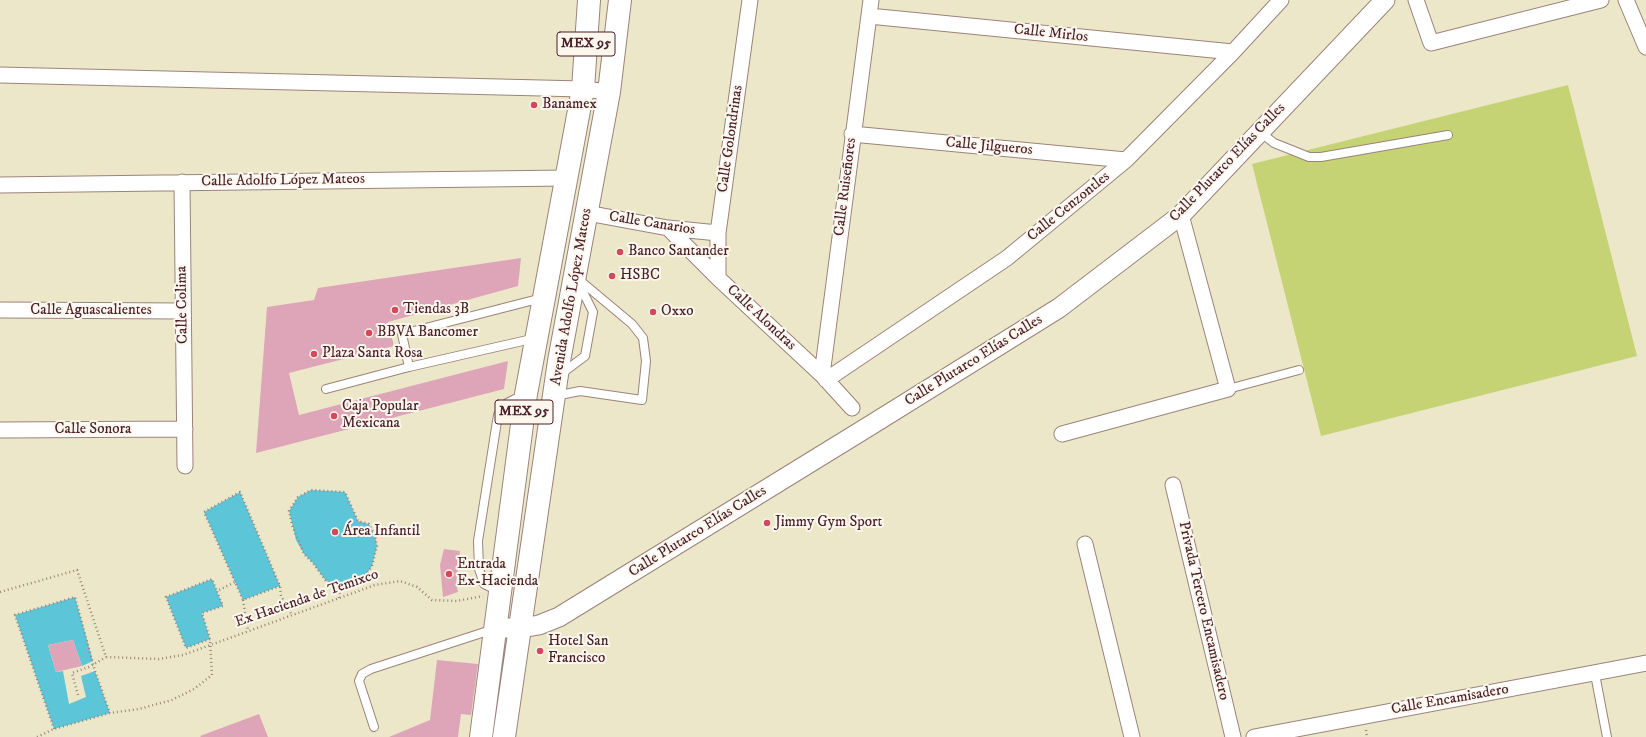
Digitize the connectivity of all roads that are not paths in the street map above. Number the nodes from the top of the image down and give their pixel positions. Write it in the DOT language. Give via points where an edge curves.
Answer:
graph roads {
  1 [pos="589,0"];
  2 [pos="620,0"];
  3 [pos="750,0"];
  4 [pos="871,0"];
  5 [pos="1281,0"];
  6 [pos="1386,0"];
  7 [pos="1416,0"];
  8 [pos="1601,0"];
  9 [pos="1626,0"];
  10 [pos="869,16"];
  11 [pos="1646,47"];
  12 [pos="1233,52"];
  13 [pos="0,76"];
  14 [pos="583,89"];
  15 [pos="609,92"];
  16 [pos="1260,132"];
  17 [pos="852,134"];
  18 [pos="1448,135"];
  19 [pos="1126,160"];
  20 [pos="567,178"];
  21 [pos="182,182"];
  22 [pos="0,185"];
  23 [pos="587,213"];
  24 [pos="1181,215"];
  25 [pos="668,228"];
  26 [pos="718,233"];
  27 [pos="575,276"];
  28 [pos="718,278"];
  29 [pos="545,297"];
  30 [pos="0,310"];
  31 [pos="183,311"];
  32 [pos="535,348"];
  33 [pos="409,367"];
  34 [pos="1299,370"];
  35 [pos="824,377"];
  36 [pos="557,378"];
  37 [pos="326,389"];
  38 [pos="1228,389"];
  39 [pos="526,394"];
  40 [pos="852,408"];
  41 [pos="185,429"];
  42 [pos="0,430"];
  43 [pos="1062,434"];
  44 [pos="185,466"];
  45 [pos="1173,485"];
  46 [pos="1085,544"];
  47 [pos="501,593"];
  48 [pos="497,628"];
  49 [pos="521,628"];
  50 [pos="1646,663"];
  51 [pos="1595,674"];
  52 [pos="374,727"];
  53 [pos="482,737"];
  54 [pos="504,737"];
  55 [pos="1132,737"];
  56 [pos="1233,737"];
  57 [pos="1254,737"];
  58 [pos="1607,737"];
  1 -- 14 [label="main road, Avenida Adolfo López Mateos / MEX 95"];
  2 -- 15 [label="main road, Avenida Adolfo López Mateos / MEX 95"];
  3 -- 26 [label="street, Calle Golondrinas"];
  4 -- 10 [label="street, Calle Ruiseñores"];
  5 -- 12 [label="street, Calle Cenzontles"];
  6 -- 16 [label="street, Calle Plutarco Elías Calles"];
  7 -- 8 [label="street" via="1431,43"];
  9 -- 11 [label="street"];
  10 -- 12 [label="street, Calle Mirlos"];
  10 -- 17 [label="street, Calle Ruiseñores"];
  12 -- 19 [label="street, Calle Cenzontles"];
  13 -- 14 [label="street"];
  14 -- 15 [label="street"];
  14 -- 20 [label="main road, Avenida Adolfo López Mateos / MEX 95"];
  15 -- 23 [label="main road, Avenida Adolfo López Mateos / MEX 95"];
  16 -- 18 [label="lane" via="1274,143 1309,157"];
  16 -- 24 [label="street, Calle Plutarco Elías Calles"];
  17 -- 19 [label="street, Calle Jilgueros"];
  17 -- 35 [label="street, Calle Ruiseñores"];
  19 -- 35 [label="street, Calle Cenzontles" via="1007,258"];
  20 -- 21 [label="street, Calle Adolfo López Mateos"];
  20 -- 29 [label="main road, Avenida Adolfo López Mateos / MEX 95"];
  21 -- 22 [label="street, Calle Adolfo López Mateos"];
  21 -- 31 [label="street, Calle Colima"];
  23 -- 25 [label="street, Calle Canarios"];
  23 -- 27 [label="main road, Avenida Adolfo López Mateos / MEX 95"];
  24 -- 38 [label="street"];
  24 -- 49 [label="street, Calle Plutarco Elías Calles" via="1059,308 559,617 539,625"];
  25 -- 26 [label="street, Calle Canarios"];
  25 -- 28 [label="street, Calle Alondras"];
  26 -- 28 [label="street, Calle Golondrinas"];
  27 -- 36 [label="main road, Avenida Adolfo López Mateos / MEX 95"];
  27 -- 36 [label="lane" via="632,324 644,338 646,361 642,400 580,391"];
  28 -- 35 [label="street, Calle Alondras"];
  29 -- 32 [label="main road, Avenida Adolfo López Mateos / MEX 95"];
  29 -- 33 [label="lane" via="402,334"];
  30 -- 31 [label="street, Calle Aguascalientes"];
  31 -- 41 [label="street, Calle Colima"];
  32 -- 33 [label="lane"];
  32 -- 36 [label="main road"];
  32 -- 39 [label="main road, Avenida Adolfo López Mateos / MEX 95"];
  33 -- 37 [label="lane"];
  34 -- 38 [label="lane"];
  35 -- 40 [label="street, Calle Alondras"];
  36 -- 49 [label="main road, Avenida Adolfo López Mateos / MEX 95"];
  38 -- 43 [label="street"];
  39 -- 47 [label="main road, Avenida Adolfo López Mateos / MEX 95"];
  39 -- 47 [label="lane" via="507,403 498,415 478,541 479,569 484,584"];
  41 -- 42 [label="street, Calle Sonora"];
  41 -- 44 [label="street, Calle Colima"];
  45 -- 56 [label="street, Privada Tercero Encamisadero"];
  46 -- 55 [label="street"];
  47 -- 48 [label="main road, Avenida Adolfo López Mateos / MEX 95"];
  48 -- 49 [label="street, Calle Plutarco Elías Calles"];
  48 -- 52 [label="lane" via="362,674 359,681"];
  48 -- 53 [label="main road, Avenida Adolfo López Mateos / MEX 95"];
  49 -- 54 [label="main road, Avenida Adolfo López Mateos / MEX 95"];
  50 -- 51 [label="street, Calle Encamisadero"];
  51 -- 57 [label="street, Calle Encamisadero"];
  51 -- 58 [label="lane"];
}
